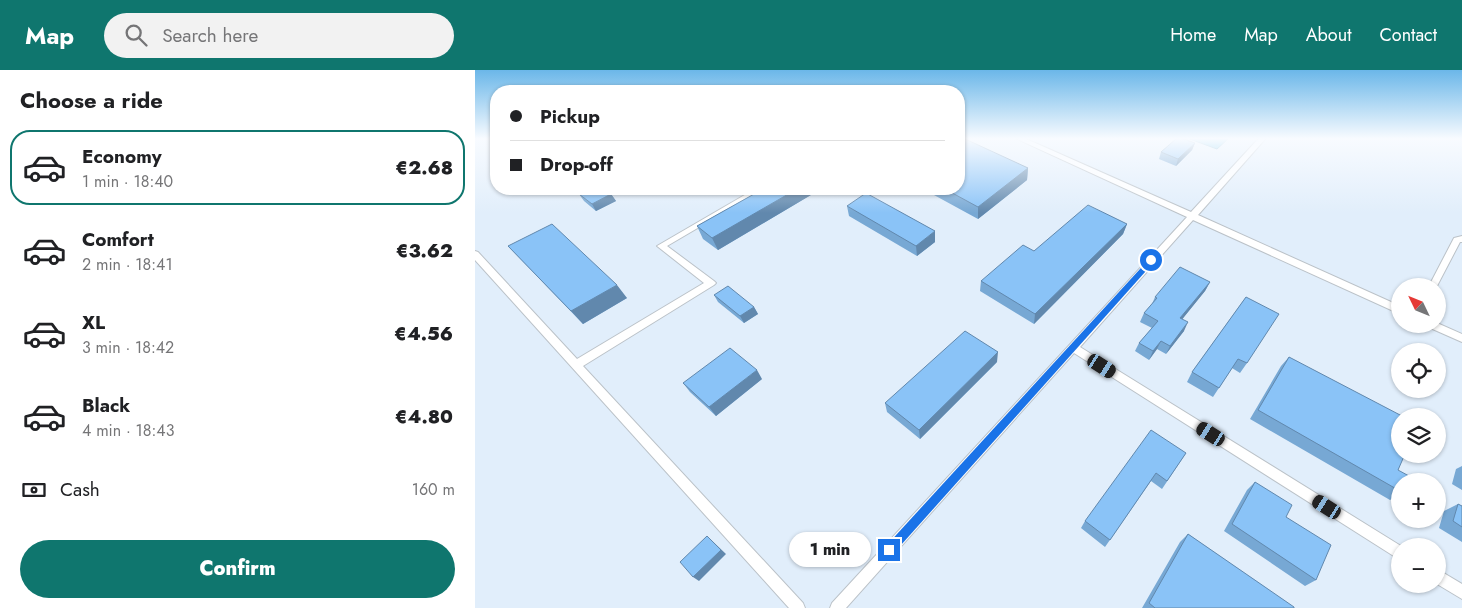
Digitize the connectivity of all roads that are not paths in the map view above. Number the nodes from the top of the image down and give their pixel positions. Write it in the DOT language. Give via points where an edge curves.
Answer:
graph roads {
  1 [pos="1074,163"];
  2 [pos="1240,163"];
  3 [pos="747,195"];
  4 [pos="1191,216"];
  5 [pos="1462,240"];
  6 [pos="475,254"];
  7 [pos="1437,278"];
  8 [pos="1391,306"];
  9 [pos="1446,331"];
  10 [pos="1462,338"];
  11 [pos="1072,347"];
  12 [pos="576,365"];
  13 [pos="1391,547"];
  14 [pos="1446,582"];
  15 [pos="1462,592"];
  16 [pos="798,608"];
  17 [pos="837,608"];
  1 -- 4 [label="lane"];
  2 -- 4 [label="lane"];
  3 -- 12 [label="lane" via="661,246 711,283"];
  4 -- 8 [label="lane"];
  4 -- 11 [label="lane"];
  5 -- 7 [label="lane" via="1457,240"];
  6 -- 12 [label="lane"];
  9 -- 10 [label="lane"];
  11 -- 13 [label="lane"];
  11 -- 17 [label="lane"];
  12 -- 16 [label="lane"];
  14 -- 15 [label="lane"];
}
